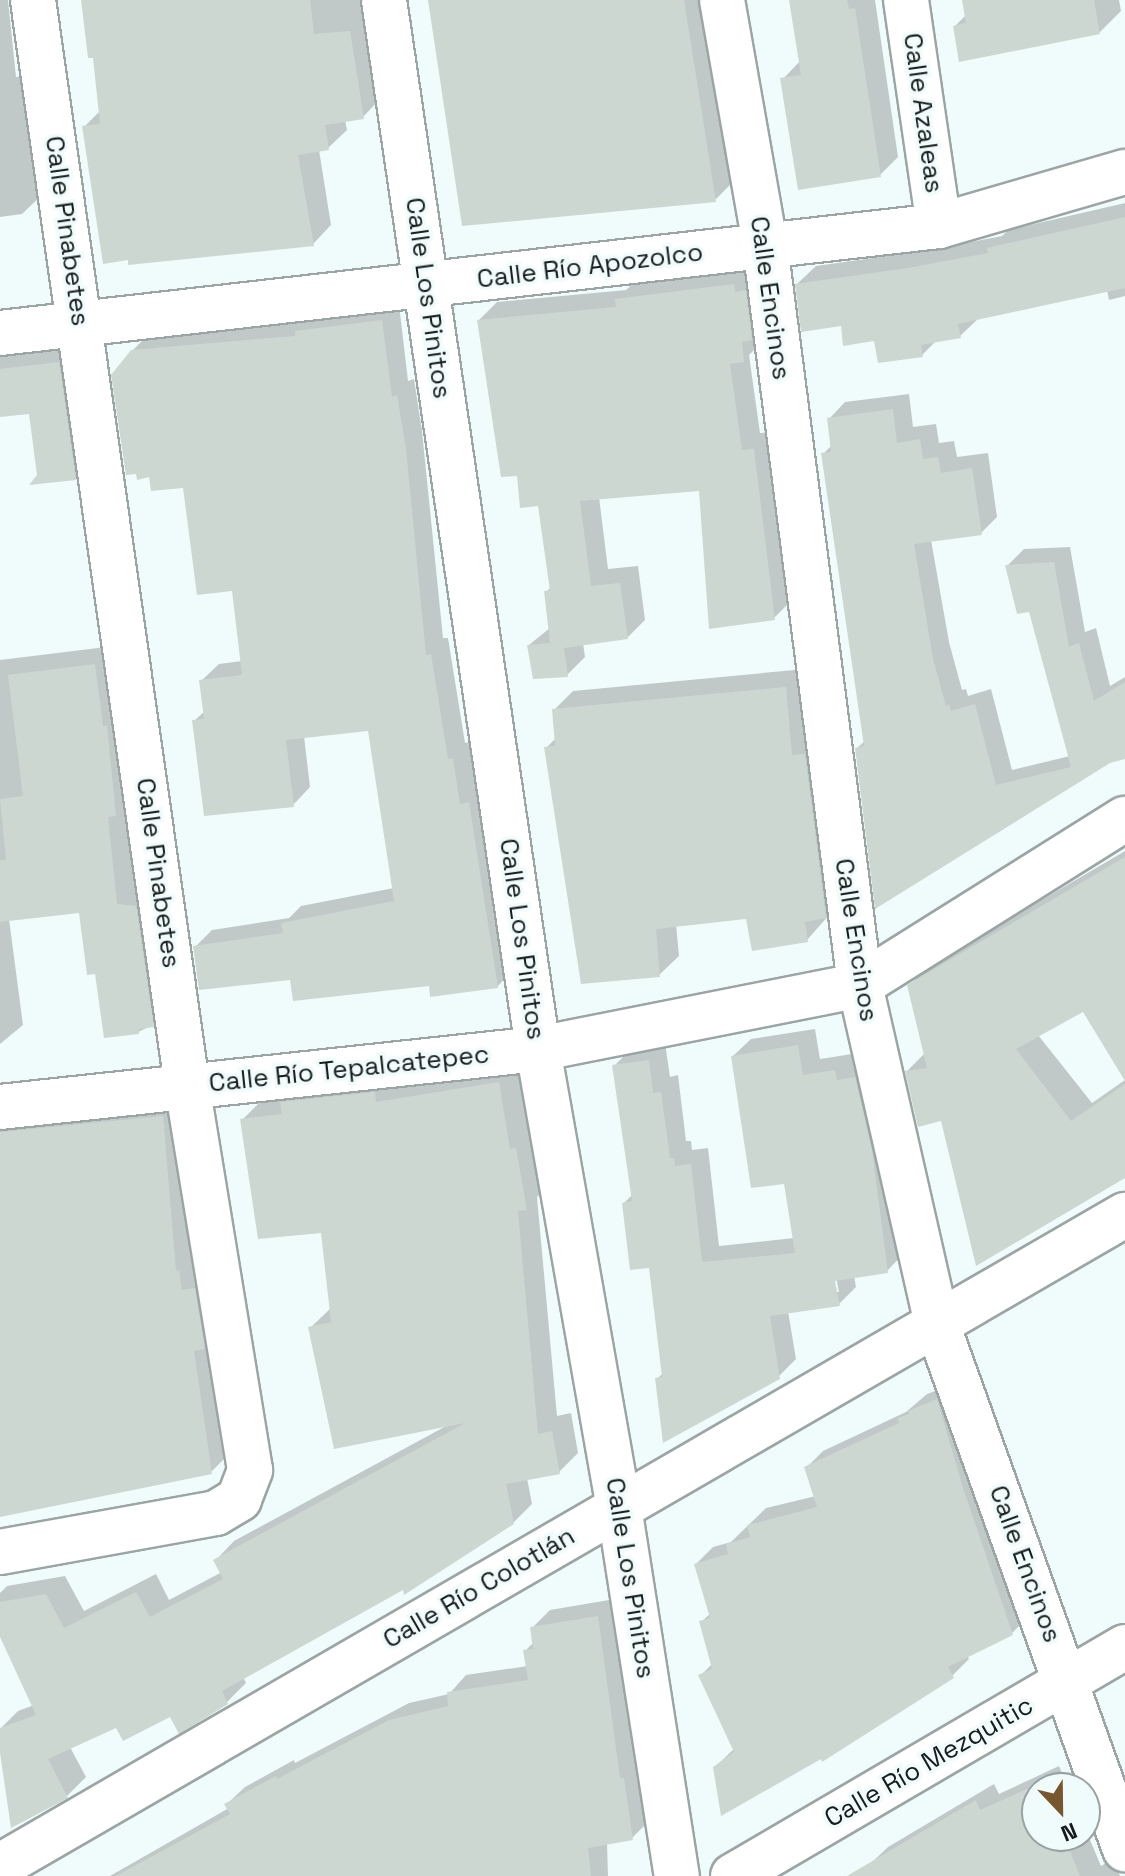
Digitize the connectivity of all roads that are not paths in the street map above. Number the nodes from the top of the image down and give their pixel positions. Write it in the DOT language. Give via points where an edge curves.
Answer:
graph roads {
  1 [pos="33,0"];
  2 [pos="384,0"];
  3 [pos="722,0"];
  4 [pos="906,0"];
  5 [pos="1125,172"];
  6 [pos="939,226"];
  7 [pos="765,245"];
  8 [pos="426,285"];
  9 [pos="81,325"];
  10 [pos="0,333"];
  11 [pos="1125,819"];
  12 [pos="860,985"];
  13 [pos="538,1049"];
  14 [pos="187,1085"];
  15 [pos="0,1107"];
  16 [pos="1125,1215"];
  17 [pos="937,1324"];
  18 [pos="619,1507"];
  19 [pos="0,1552"];
  20 [pos="1125,1647"];
  21 [pos="1067,1681"];
  22 [pos="1125,1849"];
  23 [pos="0,1866"];
  24 [pos="677,1876"];
  25 [pos="733,1876"];
  1 -- 9 [label="street, Calle Pinabetes"];
  2 -- 8 [label="street, Calle Los Pinitos"];
  3 -- 7 [label="street, Calle Encinos"];
  4 -- 6 [label="street, Calle Azaleas"];
  5 -- 6 [label="street, Calle Río Apozolco"];
  6 -- 7 [label="street, Calle Río Apozolco"];
  7 -- 8 [label="street, Calle Río Apozolco"];
  7 -- 12 [label="street, Calle Encinos"];
  8 -- 9 [label="street, Calle Río Apozolco"];
  8 -- 13 [label="street, Calle Los Pinitos"];
  9 -- 10 [label="street, Calle Río Apozolco"];
  9 -- 14 [label="street, Calle Pinabetes"];
  11 -- 12 [label="street, Calle Río Tepalcatepec"];
  12 -- 13 [label="street, Calle Río Tepalcatepec"];
  12 -- 17 [label="street, Calle Encinos"];
  13 -- 14 [label="street, Calle Río Tepalcatepec"];
  13 -- 18 [label="street, Calle Los Pinitos"];
  14 -- 15 [label="street, Calle Río Tepalcatepec"];
  14 -- 19 [label="street, Calle Pinabetes" via="250,1470 246,1485 239,1499 216,1513"];
  16 -- 17 [label="street, Calle Río Colotlán"];
  17 -- 18 [label="street, Calle Río Colotlán"];
  17 -- 21 [label="street, Calle Encinos"];
  18 -- 23 [label="street, Calle Río Colotlán"];
  18 -- 24 [label="street, Calle Los Pinitos"];
  20 -- 21 [label="street, Calle Río Mezquitic"];
  21 -- 22 [label="street, Calle Encinos"];
  21 -- 25 [label="street, Calle Río Mezquitic"];
}
